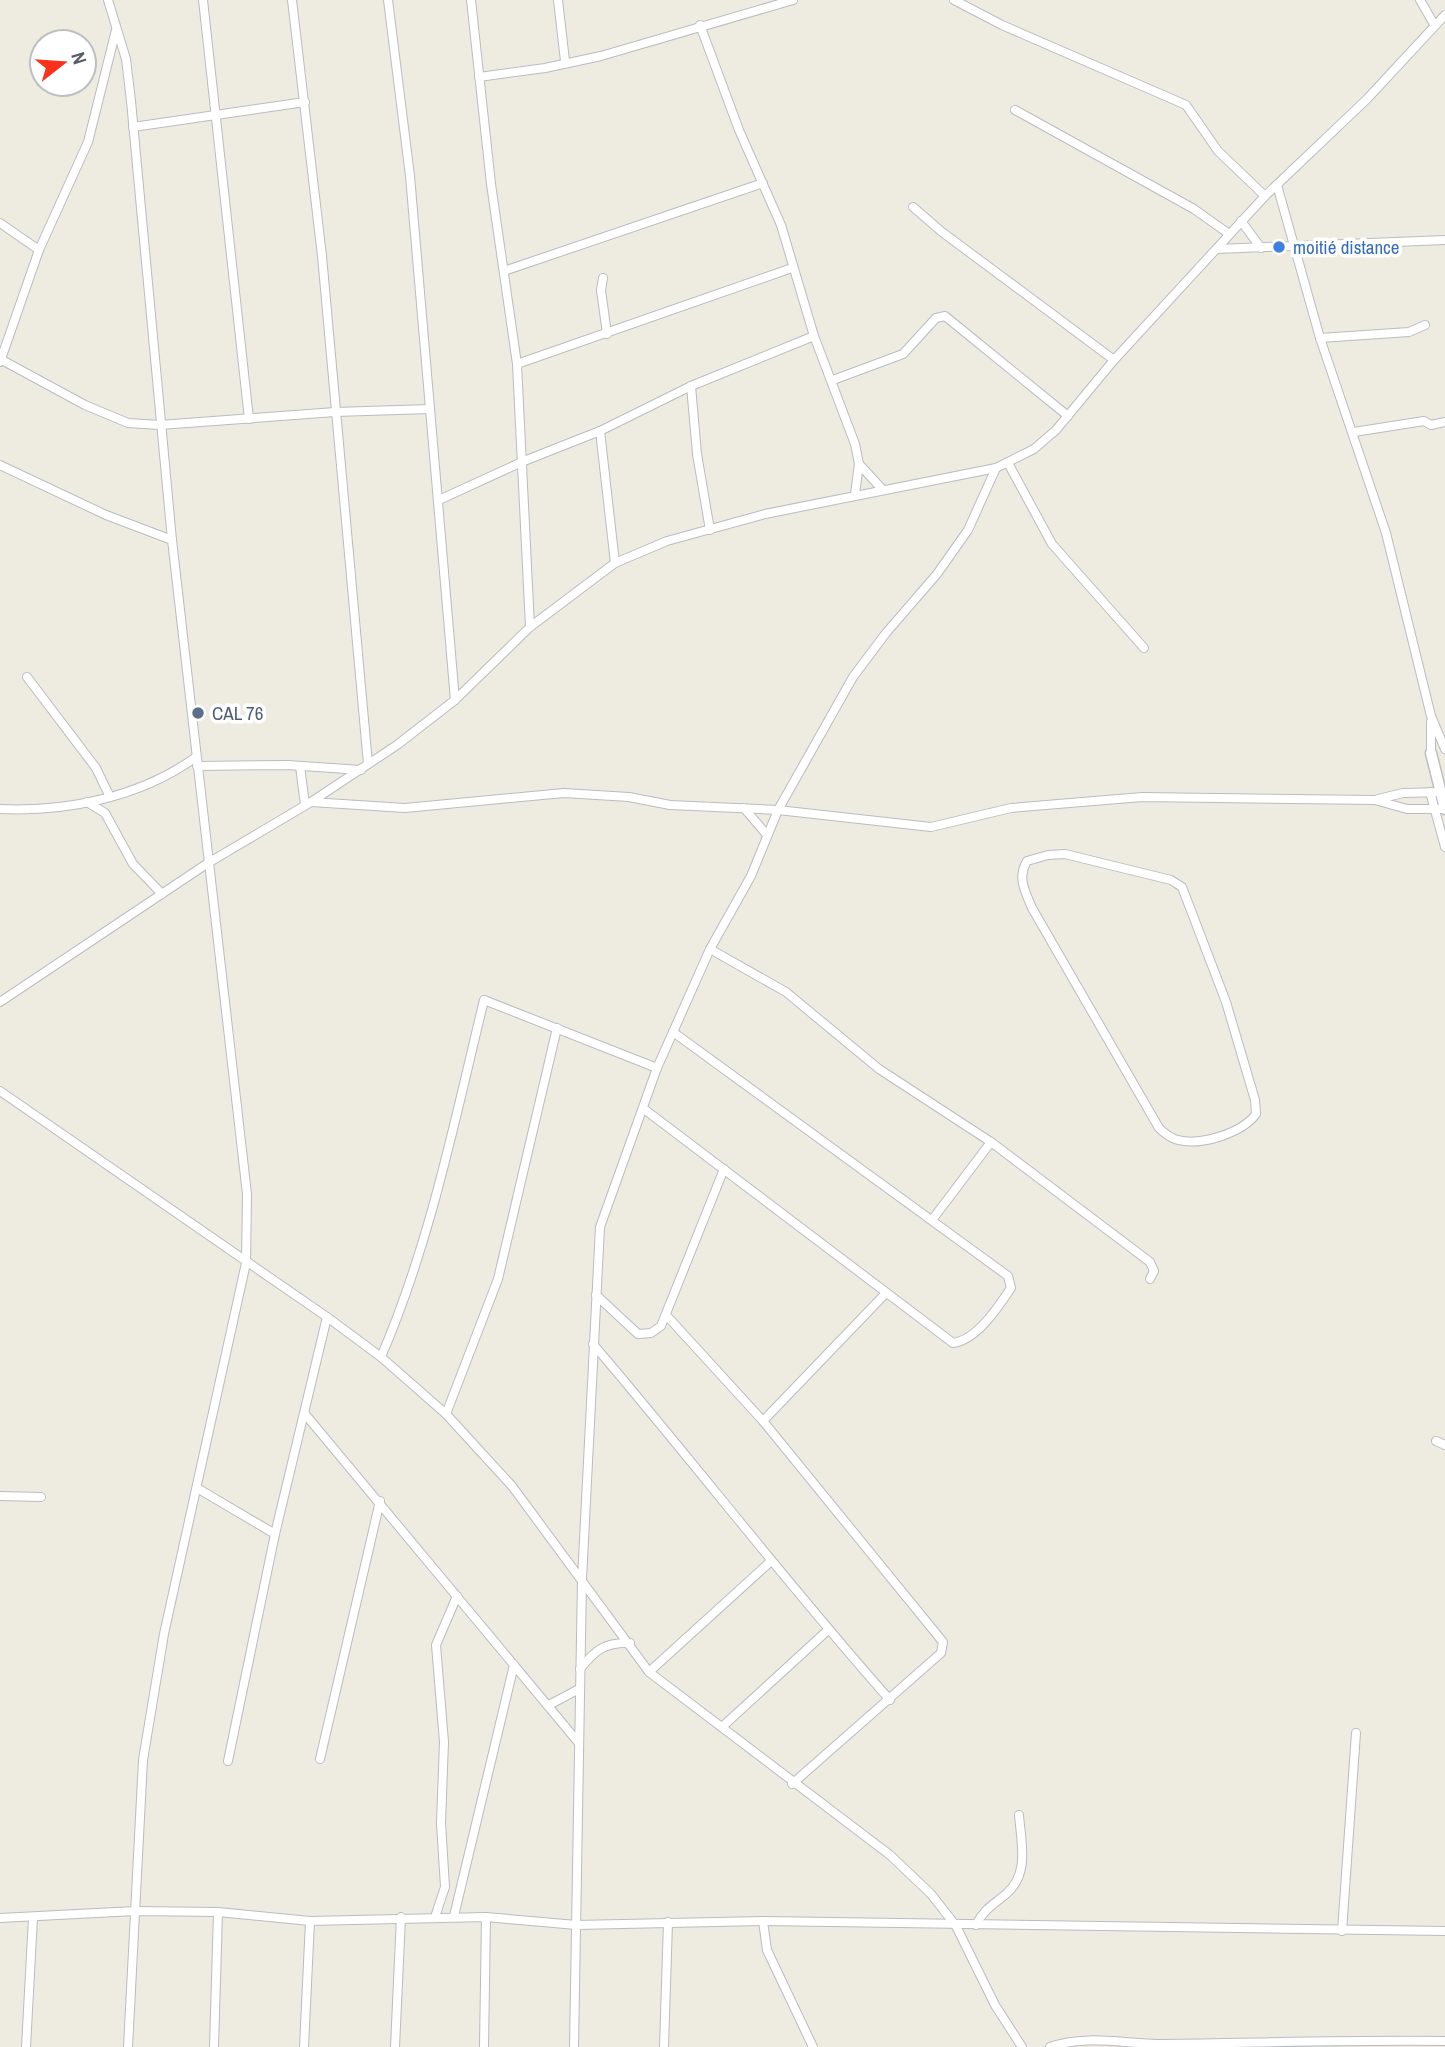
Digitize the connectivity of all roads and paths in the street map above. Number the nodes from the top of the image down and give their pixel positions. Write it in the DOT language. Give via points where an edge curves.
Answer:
graph roads {
  1 [pos="108,0"];
  2 [pos="202,0"];
  3 [pos="292,0"];
  4 [pos="388,0"];
  5 [pos="471,0"];
  6 [pos="558,0"];
  7 [pos="793,0"];
  8 [pos="954,0"];
  9 [pos="1420,0"];
  10 [pos="1445,15"];
  11 [pos="701,25"];
  12 [pos="1436,26"];
  13 [pos="117,27"];
  14 [pos="565,61"];
  15 [pos="479,77"];
  16 [pos="305,102"];
  17 [pos="1015,110"];
  18 [pos="214,114"];
  19 [pos="133,127"];
  20 [pos="763,183"];
  21 [pos="1277,185"];
  22 [pos="1265,195"];
  23 [pos="913,207"];
  24 [pos="1241,221"];
  25 [pos="0,223"];
  26 [pos="1229,234"];
  27 [pos="1445,240"];
  28 [pos="1261,248"];
  29 [pos="1296,248"];
  30 [pos="1217,249"];
  31 [pos="40,250"];
  32 [pos="792,268"];
  33 [pos="504,271"];
  34 [pos="603,278"];
  35 [pos="1425,325"];
  36 [pos="607,334"];
  37 [pos="814,335"];
  38 [pos="1320,338"];
  39 [pos="0,360"];
  40 [pos="1115,360"];
  41 [pos="517,364"];
  42 [pos="833,380"];
  43 [pos="691,386"];
  44 [pos="430,409"];
  45 [pos="335,412"];
  46 [pos="1068,416"];
  47 [pos="249,419"];
  48 [pos="1445,422"];
  49 [pos="160,425"];
  50 [pos="600,431"];
  51 [pos="1354,432"];
  52 [pos="524,461"];
  53 [pos="1008,463"];
  54 [pos="859,464"];
  55 [pos="0,465"];
  56 [pos="996,468"];
  57 [pos="882,489"];
  58 [pos="855,494"];
  59 [pos="439,500"];
  60 [pos="710,530"];
  61 [pos="172,540"];
  62 [pos="615,563"];
  63 [pos="530,627"];
  64 [pos="1144,648"];
  65 [pos="27,677"];
  66 [pos="454,700"];
  67 [pos="1431,716"];
  68 [pos="1445,749"];
  69 [pos="1432,753"];
  70 [pos="197,762"];
  71 [pos="300,766"];
  72 [pos="364,767"];
  73 [pos="1438,792"];
  74 [pos="110,797"];
  75 [pos="1375,800"];
  76 [pos="87,802"];
  77 [pos="308,804"];
  78 [pos="744,808"];
  79 [pos="0,809"];
  80 [pos="1442,809"];
  81 [pos="778,810"];
  82 [pos="766,835"];
  83 [pos="1445,847"];
  84 [pos="208,863"];
  85 [pos="162,894"];
  86 [pos="710,949"];
  87 [pos="0,1002"];
  88 [pos="557,1028"];
  89 [pos="673,1032"];
  90 [pos="657,1068"];
  91 [pos="1248,1073"];
  92 [pos="0,1091"];
  93 [pos="644,1108"];
  94 [pos="990,1142"];
  95 [pos="724,1169"];
  96 [pos="932,1220"];
  97 [pos="246,1263"];
  98 [pos="1150,1279"];
  99 [pos="886,1293"];
  100 [pos="596,1295"];
  101 [pos="667,1316"];
  102 [pos="327,1317"];
  103 [pos="593,1344"];
  104 [pos="381,1357"];
  105 [pos="305,1414"];
  106 [pos="446,1414"];
  107 [pos="763,1421"];
  108 [pos="197,1488"];
  109 [pos="0,1496"];
  110 [pos="41,1497"];
  111 [pos="380,1502"];
  112 [pos="275,1534"];
  113 [pos="770,1562"];
  114 [pos="582,1579"];
  115 [pos="457,1596"];
  116 [pos="828,1630"];
  117 [pos="630,1643"];
  118 [pos="514,1665"];
  119 [pos="580,1669"];
  120 [pos="649,1672"];
  121 [pos="579,1689"];
  122 [pos="890,1700"];
  123 [pos="549,1705"];
  124 [pos="722,1727"];
  125 [pos="1356,1733"];
  126 [pos="578,1742"];
  127 [pos="320,1759"];
  128 [pos="228,1761"];
  129 [pos="792,1784"];
  130 [pos="1019,1815"];
  131 [pos="135,1911"];
  132 [pos="218,1912"];
  133 [pos="454,1916"];
  134 [pos="401,1917"];
  135 [pos="435,1917"];
  136 [pos="486,1917"];
  137 [pos="0,1918"];
  138 [pos="33,1918"];
  139 [pos="310,1921"];
  140 [pos="763,1921"];
  141 [pos="668,1922"];
  142 [pos="576,1925"];
  143 [pos="976,1925"];
  144 [pos="956,1926"];
  145 [pos="1342,1931"];
  146 [pos="1444,1931"];
  147 [pos="1445,2041"];
  148 [pos="26,2047"];
  149 [pos="128,2047"];
  150 [pos="214,2047"];
  151 [pos="304,2047"];
  152 [pos="395,2047"];
  153 [pos="485,2047"];
  154 [pos="574,2047"];
  155 [pos="664,2047"];
  156 [pos="813,2047"];
  157 [pos="1022,2047"];
  158 [pos="1050,2047"];
  1 -- 13 [label="street"];
  2 -- 18 [label="street"];
  3 -- 16 [label="street"];
  4 -- 44 [label="street" via="410,176"];
  5 -- 15 [label="street"];
  6 -- 14 [label="street"];
  7 -- 11 [label="street"];
  8 -- 22 [label="street" via="1186,105 1218,151"];
  9 -- 12 [label="street"];
  10 -- 12 [label="street"];
  11 -- 14 [label="street" via="600,56"];
  11 -- 20 [label="street"];
  12 -- 21 [label="street"];
  13 -- 19 [label="street" via="126,59"];
  13 -- 31 [label="street" via="88,142"];
  14 -- 15 [label="street"];
  15 -- 33 [label="street"];
  16 -- 18 [label="street"];
  16 -- 45 [label="street"];
  17 -- 26 [label="street" via="1194,209"];
  18 -- 19 [label="street"];
  18 -- 47 [label="street"];
  19 -- 49 [label="street"];
  20 -- 32 [label="street"];
  20 -- 33 [label="street"];
  21 -- 22 [label="street"];
  21 -- 29 [label="street"];
  22 -- 24 [label="street"];
  23 -- 40 [label="street"];
  24 -- 26 [label="street"];
  24 -- 28 [label="street"];
  25 -- 31 [label="street"];
  26 -- 30 [label="street"];
  27 -- 29 [label="street"];
  28 -- 29 [label="street"];
  28 -- 30 [label="street"];
  29 -- 38 [label="street"];
  30 -- 40 [label="street"];
  31 -- 39 [label="street"];
  32 -- 36 [label="street"];
  32 -- 37 [label="street"];
  33 -- 41 [label="street"];
  34 -- 36 [label="street"];
  35 -- 38 [label="street" via="1409,332"];
  36 -- 41 [label="street"];
  37 -- 42 [label="street"];
  37 -- 43 [label="street"];
  38 -- 51 [label="street"];
  39 -- 49 [label="street" via="128,423"];
  40 -- 46 [label="street"];
  41 -- 52 [label="street"];
  42 -- 46 [label="street" via="903,354 936,318 945,316"];
  42 -- 54 [label="street"];
  43 -- 50 [label="street"];
  43 -- 60 [label="street" via="696,454"];
  44 -- 45 [label="street"];
  44 -- 59 [label="street"];
  45 -- 47 [label="street"];
  45 -- 72 [label="street"];
  46 -- 53 [label="street" via="1045,440"];
  47 -- 49 [label="street"];
  48 -- 51 [label="street"];
  49 -- 61 [label="street"];
  50 -- 52 [label="street"];
  50 -- 62 [label="street"];
  51 -- 67 [label="street" via="1386,533"];
  52 -- 59 [label="street"];
  52 -- 63 [label="street"];
  53 -- 56 [label="street"];
  53 -- 64 [label="street" via="1052,544"];
  54 -- 57 [label="street"];
  54 -- 58 [label="street"];
  55 -- 61 [label="street"];
  56 -- 57 [label="street"];
  56 -- 81 [label="street" via="968,530 853,677"];
  57 -- 58 [label="street"];
  58 -- 60 [label="street"];
  59 -- 66 [label="street"];
  60 -- 62 [label="street"];
  61 -- 70 [label="street"];
  62 -- 63 [label="street"];
  63 -- 66 [label="street"];
  65 -- 74 [label="street" via="96,768"];
  66 -- 72 [label="street"];
  67 -- 68 [label="street"];
  67 -- 69 [label="street"];
  69 -- 73 [label="main road"];
  70 -- 71 [label="street"];
  70 -- 74 [label="street"];
  70 -- 84 [label="street"];
  71 -- 72 [label="street"];
  71 -- 77 [label="street"];
  72 -- 77 [label="street"];
  73 -- 75 [label="street"];
  73 -- 80 [label="main road"];
  74 -- 76 [label="street"];
  75 -- 80 [label="street" via="1407,809"];
  75 -- 81 [label="street" via="1142,797 1011,808 931,827"];
  76 -- 79 [label="street" via="32,811"];
  76 -- 85 [label="street" via="105,813 133,864"];
  77 -- 78 [label="street" via="405,808 564,793"];
  77 -- 84 [label="street"];
  78 -- 81 [label="street"];
  78 -- 82 [label="street"];
  80 -- 83 [label="street"];
  81 -- 82 [label="street"];
  82 -- 86 [label="street" via="751,876"];
  84 -- 85 [label="street"];
  84 -- 97 [label="street" via="247,1194"];
  85 -- 87 [label="street"];
  86 -- 89 [label="street"];
  86 -- 94 [label="street" via="786,992 879,1069"];
  88 -- 90 [label="street"];
  88 -- 104 [label="street" via="484,999 427,1223"];
  88 -- 106 [label="street" via="501,1268"];
  89 -- 90 [label="street"];
  89 -- 96 [label="street"];
  90 -- 93 [label="street"];
  91 -- 91 [label="street" via="1182,887 1171,880 1065,854 1027,861 1021,877 1032,908 1159,1128 1177,1140 1190,1141 1247,1125 1257,1107"];
  92 -- 97 [label="street"];
  93 -- 95 [label="street"];
  93 -- 100 [label="street" via="600,1227"];
  94 -- 96 [label="street"];
  94 -- 98 [label="street" via="1150,1262 1154,1271"];
  95 -- 99 [label="street"];
  95 -- 101 [label="street"];
  96 -- 99 [label="street" via="1008,1276 1011,1288 984,1322 958,1343"];
  97 -- 102 [label="street"];
  97 -- 108 [label="street"];
  99 -- 107 [label="street"];
  100 -- 101 [label="street" via="638,1334 651,1333"];
  100 -- 103 [label="street"];
  101 -- 107 [label="street"];
  102 -- 104 [label="street"];
  102 -- 105 [label="street"];
  103 -- 113 [label="street"];
  103 -- 114 [label="street"];
  104 -- 106 [label="street"];
  105 -- 111 [label="street"];
  105 -- 112 [label="street"];
  106 -- 114 [label="street" via="512,1486"];
  107 -- 122 [label="street" via="940,1636 941,1653"];
  108 -- 112 [label="street"];
  108 -- 131 [label="street" via="164,1634 143,1760"];
  109 -- 110 [label="street"];
  111 -- 115 [label="street"];
  111 -- 127 [label="street"];
  112 -- 128 [label="street"];
  113 -- 116 [label="street"];
  113 -- 120 [label="street"];
  114 -- 117 [label="street"];
  114 -- 119 [label="street"];
  115 -- 118 [label="street"];
  115 -- 135 [label="street" via="436,1646 444,1742 445,1887"];
  116 -- 122 [label="street"];
  116 -- 124 [label="street"];
  117 -- 119 [label="street" via="600,1647"];
  117 -- 120 [label="street"];
  118 -- 123 [label="street"];
  118 -- 133 [label="street"];
  119 -- 121 [label="street"];
  120 -- 124 [label="street"];
  121 -- 123 [label="street"];
  121 -- 126 [label="street"];
  122 -- 129 [label="street"];
  123 -- 126 [label="street"];
  124 -- 129 [label="street"];
  125 -- 145 [label="street"];
  126 -- 142 [label="street"];
  129 -- 144 [label="street" via="909,1871"];
  130 -- 143 [label="street" via="1021,1875 985,1909"];
  131 -- 132 [label="street"];
  131 -- 138 [label="street"];
  131 -- 149 [label="street"];
  132 -- 139 [label="street"];
  132 -- 150 [label="street"];
  133 -- 135 [label="street"];
  133 -- 136 [label="street"];
  134 -- 135 [label="street"];
  134 -- 139 [label="street"];
  134 -- 152 [label="street"];
  136 -- 142 [label="street"];
  136 -- 153 [label="street"];
  137 -- 138 [label="street"];
  138 -- 148 [label="street"];
  139 -- 151 [label="street"];
  140 -- 141 [label="street"];
  140 -- 144 [label="street"];
  140 -- 156 [label="street" via="767,1950"];
  141 -- 142 [label="street"];
  141 -- 155 [label="street"];
  142 -- 154 [label="street"];
  143 -- 144 [label="street"];
  143 -- 145 [label="street"];
  144 -- 157 [label="street" via="995,2005"];
  145 -- 146 [label="street"];
  147 -- 158 [label="street" via="1157,2044 1116,2040"];
}
